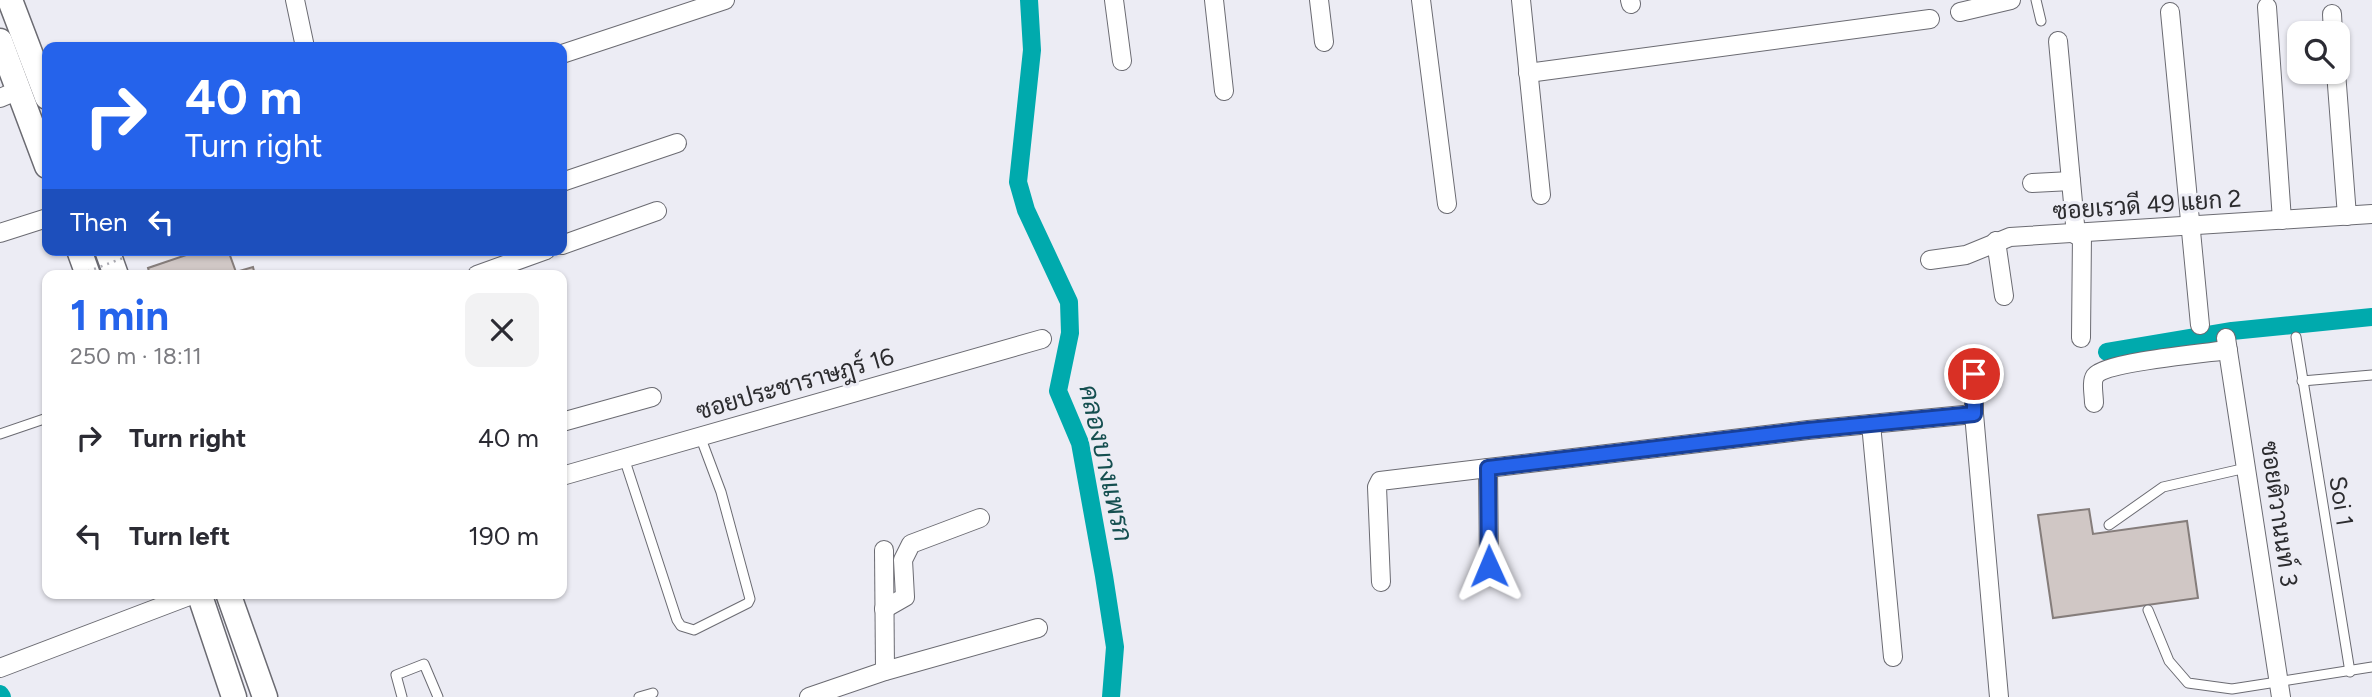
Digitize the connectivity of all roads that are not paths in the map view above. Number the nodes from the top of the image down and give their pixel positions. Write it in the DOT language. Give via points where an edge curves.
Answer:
graph roads {
  1 [pos="9,0"];
  2 [pos="295,0"];
  3 [pos="725,0"];
  4 [pos="1114,0"];
  5 [pos="1214,0"];
  6 [pos="1319,0"];
  7 [pos="1421,0"];
  8 [pos="1521,0"];
  9 [pos="2011,0"];
  10 [pos="2036,0"];
  11 [pos="2267,7"];
  12 [pos="1960,12"];
  13 [pos="2170,12"];
  14 [pos="2332,14"];
  15 [pos="1930,19"];
  16 [pos="2041,21"];
  17 [pos="2332,21"];
  18 [pos="0,41"];
  19 [pos="1324,41"];
  20 [pos="2058,41"];
  21 [pos="304,42"];
  22 [pos="567,52"];
  23 [pos="1122,61"];
  24 [pos="1528,74"];
  25 [pos="42,84"];
  26 [pos="2337,84"];
  27 [pos="1224,91"];
  28 [pos="9,94"];
  29 [pos="677,143"];
  30 [pos="42,157"];
  31 [pos="567,180"];
  32 [pos="2071,181"];
  33 [pos="2032,183"];
  34 [pos="1541,195"];
  35 [pos="1447,204"];
  36 [pos="657,211"];
  37 [pos="2372,214"];
  38 [pos="2347,216"];
  39 [pos="42,220"];
  40 [pos="2282,220"];
  41 [pos="2191,227"];
  42 [pos="0,233"];
  43 [pos="2079,235"];
  44 [pos="1996,241"];
  45 [pos="567,243"];
  46 [pos="529,256"];
  47 [pos="1930,260"];
  48 [pos="491,270"];
  49 [pos="2004,296"];
  50 [pos="2200,325"];
  51 [pos="2296,337"];
  52 [pos="2081,338"];
  53 [pos="1042,339"];
  54 [pos="1974,374"];
  55 [pos="2372,374"];
  56 [pos="2302,381"];
  57 [pos="652,397"];
  58 [pos="2094,403"];
  59 [pos="1974,414"];
  60 [pos="42,420"];
  61 [pos="567,421"];
  62 [pos="1871,424"];
  63 [pos="0,434"];
  64 [pos="700,436"];
  65 [pos="624,457"];
  66 [pos="1488,468"];
  67 [pos="2247,468"];
  68 [pos="567,474"];
  69 [pos="980,518"];
  70 [pos="2109,526"];
  71 [pos="884,550"];
  72 [pos="1489,566"];
  73 [pos="1381,582"];
  74 [pos="182,599"];
  75 [pos="200,599"];
  76 [pos="230,599"];
  77 [pos="884,609"];
  78 [pos="2148,610"];
  79 [pos="1038,628"];
  80 [pos="1894,657"];
  81 [pos="2372,667"];
  82 [pos="0,668"];
  83 [pos="885,671"];
  84 [pos="2350,672"];
  85 [pos="2280,690"];
  86 [pos="653,693"];
  87 [pos="234,697"];
  88 [pos="265,697"];
  89 [pos="402,697"];
  90 [pos="438,697"];
  91 [pos="639,697"];
  92 [pos="809,697"];
  93 [pos="1999,697"];
  1 -- 25 [label="main road"];
  2 -- 21 [label="street"];
  3 -- 22 [label="street"];
  4 -- 23 [label="street"];
  5 -- 27 [label="street"];
  6 -- 19 [label="street"];
  7 -- 35 [label="street"];
  8 -- 24 [label="street"];
  9 -- 12 [label="street"];
  10 -- 16 [label="lane"];
  11 -- 40 [label="street"];
  13 -- 41 [label="street"];
  14 -- 17 [label="street"];
  15 -- 24 [label="street"];
  18 -- 28 [label="main road"];
  20 -- 32 [label="street"];
  24 -- 34 [label="street"];
  26 -- 38 [label="street"];
  28 -- 30 [label="main road"];
  29 -- 31 [label="street"];
  32 -- 33 [label="street"];
  32 -- 43 [label="street"];
  36 -- 45 [label="street"];
  37 -- 38 [label="street, ซอยเรวดี 49 แยก 2"];
  38 -- 40 [label="street, ซอยเรวดี 49 แยก 2"];
  39 -- 42 [label="street"];
  40 -- 41 [label="street, ซอยเรวดี 49 แยก 2"];
  41 -- 43 [label="street, ซอยเรวดี 49 แยก 2"];
  41 -- 50 [label="street"];
  43 -- 44 [label="street, ซอยเรวดี 49 แยก 2"];
  43 -- 52 [label="street"];
  44 -- 47 [label="street, ซอยเรวดี 49 แยก 2" via="1974,253"];
  44 -- 49 [label="street"];
  46 -- 48 [label="street"];
  51 -- 56 [label="lane, Soi 1"];
  53 -- 64 [label="street, ซอยประชาราษฎร์ 16"];
  54 -- 59 [label="street"];
  55 -- 56 [label="lane"];
  56 -- 84 [label="lane, Soi 1"];
  57 -- 61 [label="street"];
  58 -- 67 [label="street, ซอยติวานนท์ 3" via="2093,381 2101,371 2227,344"];
  59 -- 62 [label="street"];
  59 -- 93 [label="street"];
  60 -- 63 [label="lane"];
  62 -- 66 [label="street"];
  62 -- 80 [label="street"];
  64 -- 65 [label="street, ซอยประชาราษฎร์ 16"];
  64 -- 65 [label="lane" via="750,599 694,630 677,620"];
  65 -- 68 [label="street, ซอยประชาราษฎร์ 16"];
  66 -- 72 [label="street"];
  66 -- 73 [label="street" via="1380,481"];
  67 -- 70 [label="lane" via="2163,487"];
  67 -- 85 [label="street, ซอยติวานนท์ 3"];
  69 -- 77 [label="street" via="911,544 903,560 905,597"];
  71 -- 77 [label="street"];
  74 -- 82 [label="street"];
  75 -- 87 [label="main road"];
  76 -- 88 [label="main road"];
  77 -- 83 [label="street"];
  78 -- 85 [label="lane" via="2169,662 2188,683"];
  79 -- 83 [label="street"];
  81 -- 84 [label="lane"];
  83 -- 92 [label="street"];
  84 -- 85 [label="lane"];
  86 -- 91 [label="lane"];
  89 -- 90 [label="lane" via="396,675 424,664"];
}
